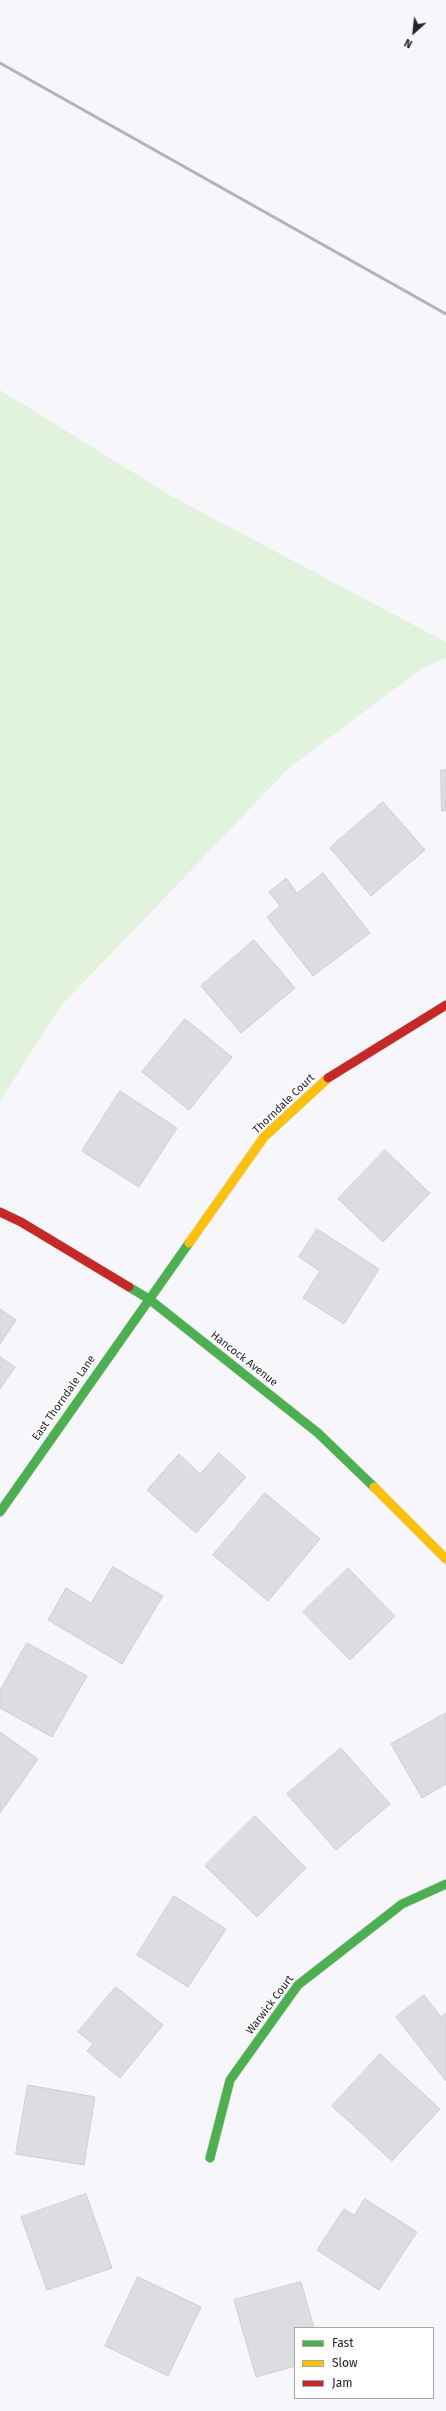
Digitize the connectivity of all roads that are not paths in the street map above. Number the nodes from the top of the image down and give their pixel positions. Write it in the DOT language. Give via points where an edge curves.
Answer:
graph roads {
  1 [pos="446,1005"];
  2 [pos="0,1212"];
  3 [pos="149,1299"];
  4 [pos="0,1512"];
  5 [pos="446,1559"];
  6 [pos="446,1884"];
  7 [pos="210,2158"];
  1 -- 3 [label="street, Thorndale Court" via="329,1078 264,1137"];
  2 -- 3 [label="street, Hancock Avenue"];
  3 -- 4 [label="street, East Thorndale Lane"];
  3 -- 5 [label="street, Hancock Avenue" via="318,1433"];
  6 -- 7 [label="street, Warwick Court" via="402,1904 298,1985 230,2080"];
}
